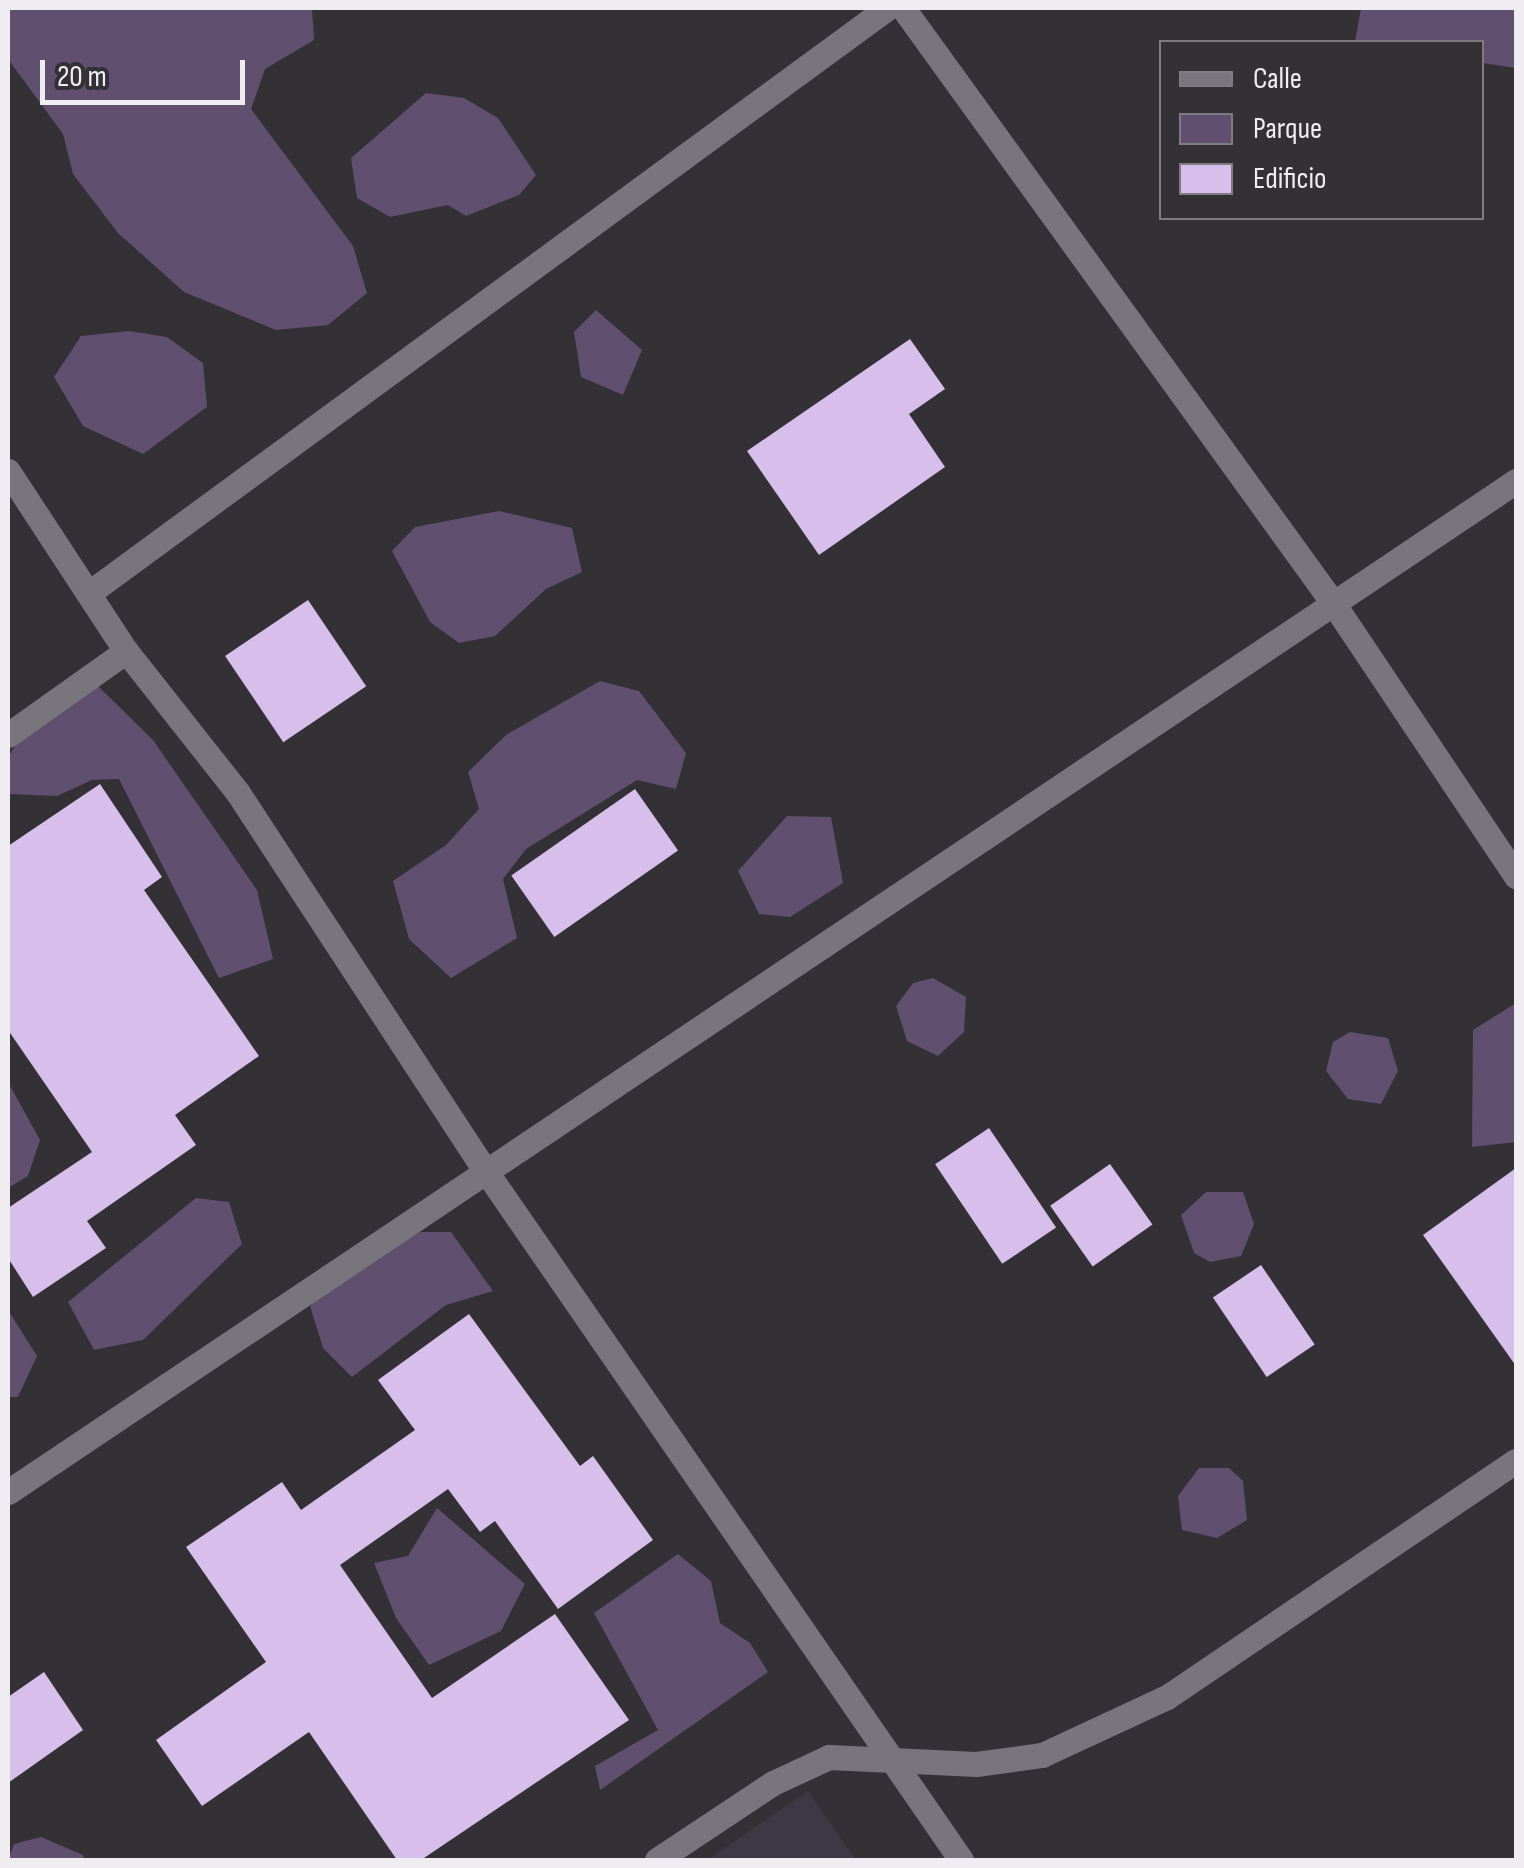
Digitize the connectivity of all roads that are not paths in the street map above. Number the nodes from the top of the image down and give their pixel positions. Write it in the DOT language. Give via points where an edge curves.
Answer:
graph roads {
  1 [pos="887,8"];
  2 [pos="903,8"];
  3 [pos="8,472"];
  4 [pos="1516,481"];
  5 [pos="89,593"];
  6 [pos="1333,603"];
  7 [pos="126,651"];
  8 [pos="8,735"];
  9 [pos="1516,876"];
  10 [pos="484,1167"];
  11 [pos="1516,1461"];
  12 [pos="8,1492"];
  13 [pos="892,1761"];
  14 [pos="657,1860"];
  15 [pos="961,1860"];
  1 -- 5 [label="street"];
  2 -- 6 [label="street"];
  3 -- 5 [label="street"];
  4 -- 6 [label="street"];
  5 -- 7 [label="street"];
  6 -- 9 [label="street"];
  6 -- 10 [label="street"];
  7 -- 8 [label="street"];
  7 -- 10 [label="street" via="238,793"];
  10 -- 12 [label="street"];
  10 -- 13 [label="street"];
  11 -- 13 [label="street" via="1167,1697 1042,1754 976,1764"];
  13 -- 14 [label="street" via="829,1757 772,1783"];
  13 -- 15 [label="street"];
}
